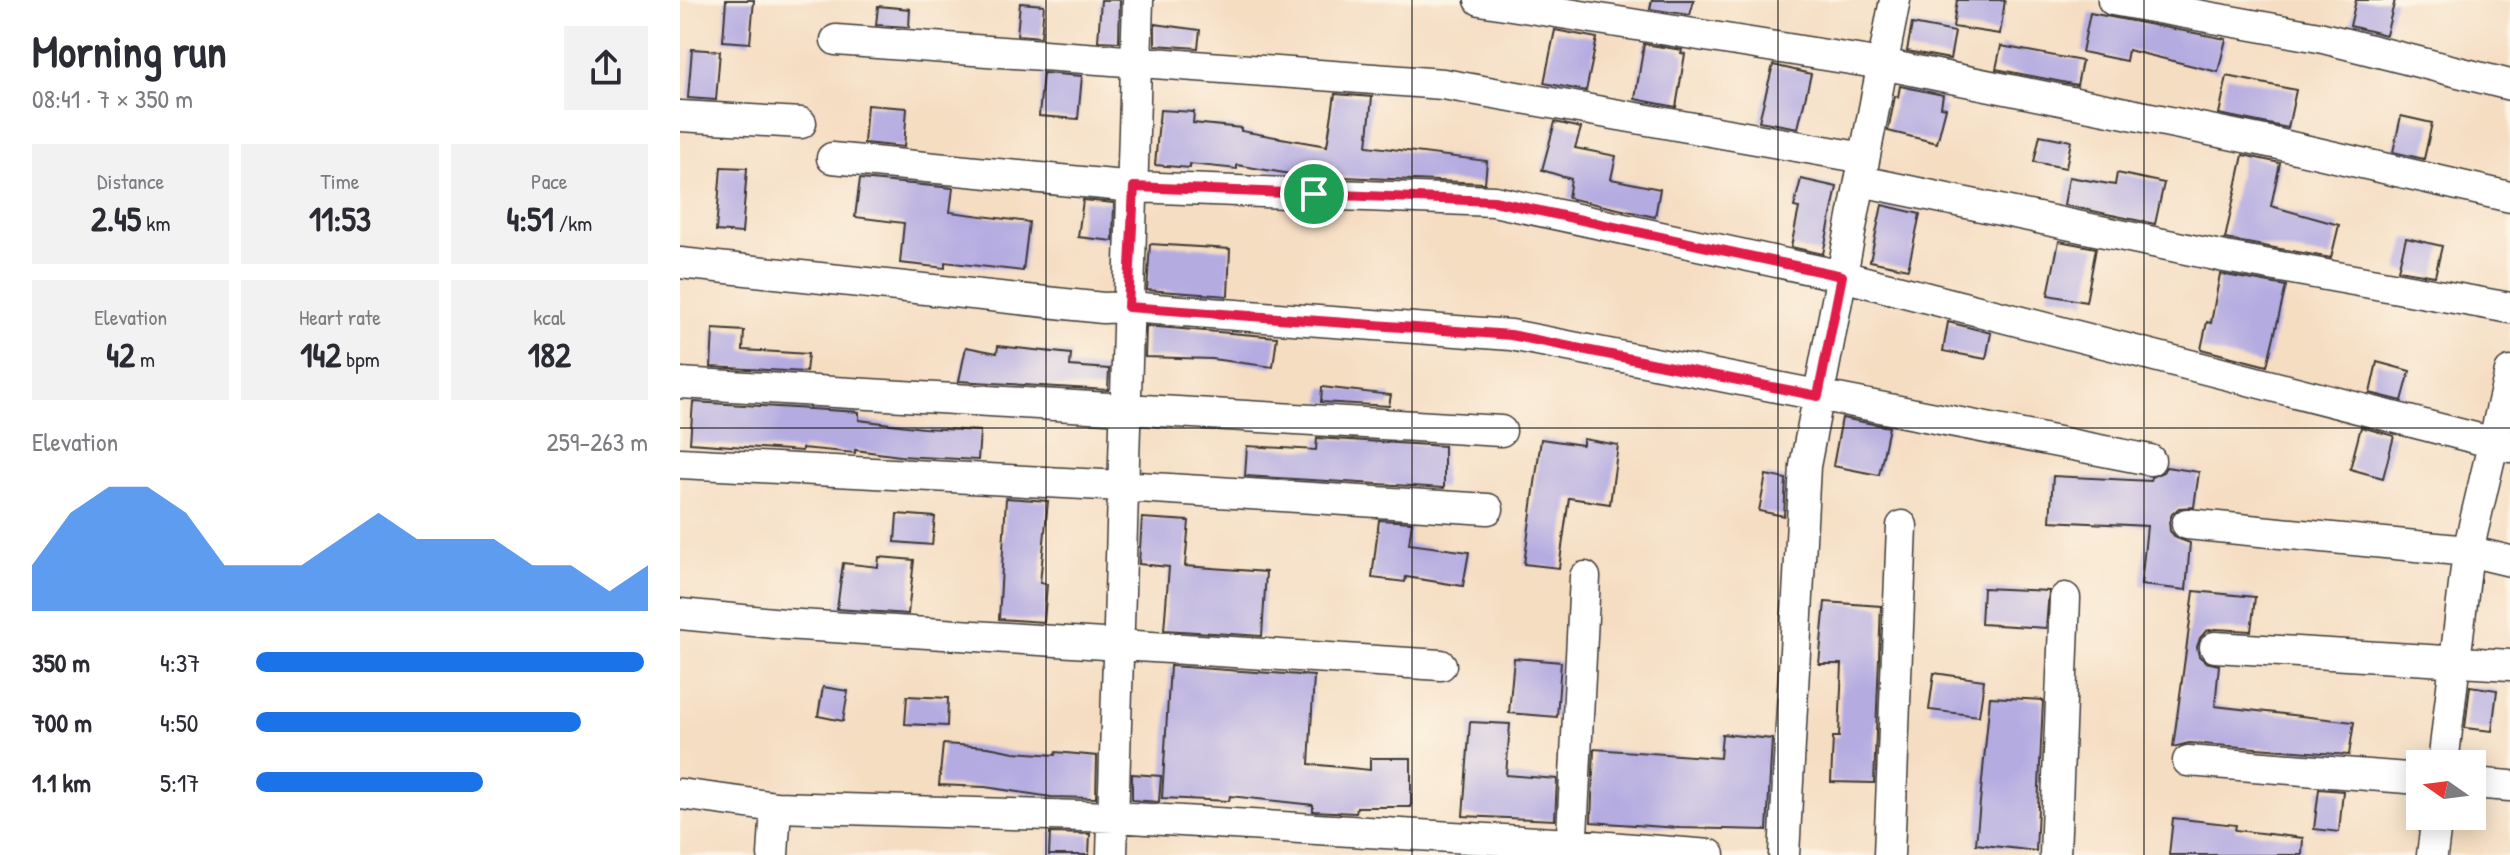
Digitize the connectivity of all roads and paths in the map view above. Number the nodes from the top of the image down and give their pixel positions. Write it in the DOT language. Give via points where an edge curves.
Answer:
graph roads {
  1 [pos="1138,0"];
  2 [pos="1480,0"];
  3 [pos="1895,0"];
  4 [pos="2113,0"];
  5 [pos="836,40"];
  6 [pos="1135,62"];
  7 [pos="1882,64"];
  8 [pos="2510,85"];
  9 [pos="680,116"];
  10 [pos="801,123"];
  11 [pos="832,158"];
  12 [pos="1863,170"];
  13 [pos="1134,187"];
  14 [pos="2510,197"];
  15 [pos="680,263"];
  16 [pos="1842,276"];
  17 [pos="1128,307"];
  18 [pos="2510,308"];
  19 [pos="2510,372"];
  20 [pos="680,383"];
  21 [pos="1818,396"];
  22 [pos="1127,408"];
  23 [pos="1501,431"];
  24 [pos="2501,445"];
  25 [pos="2150,460"];
  26 [pos="680,463"];
  27 [pos="1122,486"];
  28 [pos="1488,509"];
  29 [pos="2187,524"];
  30 [pos="1902,526"];
  31 [pos="2468,551"];
  32 [pos="2510,561"];
  33 [pos="1585,577"];
  34 [pos="2065,598"];
  35 [pos="680,614"];
  36 [pos="1117,645"];
  37 [pos="2215,647"];
  38 [pos="2454,661"];
  39 [pos="1441,665"];
  40 [pos="2510,665"];
  41 [pos="2444,750"];
  42 [pos="2188,761"];
  43 [pos="2406,778"];
  44 [pos="2486,784"];
  45 [pos="2510,786"];
  46 [pos="680,794"];
  47 [pos="776,807"];
  48 [pos="1114,817"];
  49 [pos="2435,830"];
  50 [pos="1571,849"];
  51 [pos="773,855"];
  52 [pos="1112,855"];
  53 [pos="1710,855"];
  54 [pos="1784,855"];
  55 [pos="1889,855"];
  56 [pos="2055,855"];
  57 [pos="2432,855"];
  1 -- 6 [label="street"];
  2 -- 7 [label="street"];
  3 -- 7 [label="street"];
  4 -- 8 [label="street" via="2319,37"];
  5 -- 6 [label="street"];
  6 -- 12 [label="street" via="1443,84"];
  6 -- 13 [label="street"];
  7 -- 12 [label="street"];
  7 -- 14 [label="street"];
  9 -- 10 [label="street"];
  11 -- 13 [label="street"];
  12 -- 16 [label="street"];
  12 -- 18 [label="street" via="2225,257"];
  13 -- 16 [label="street" via="1494,201"];
  13 -- 17 [label="street"];
  15 -- 17 [label="street"];
  16 -- 21 [label="street"];
  16 -- 24 [label="street"];
  17 -- 21 [label="street" via="1511,335"];
  17 -- 22 [label="street"];
  19 -- 24 [label="street"];
  20 -- 22 [label="street"];
  21 -- 25 [label="street"];
  21 -- 54 [label="street" via="1805,466"];
  22 -- 23 [label="street"];
  22 -- 27 [label="street"];
  24 -- 31 [label="street"];
  26 -- 27 [label="street"];
  27 -- 28 [label="street"];
  27 -- 36 [label="street"];
  29 -- 31 [label="street"];
  30 -- 55 [label="street"];
  31 -- 32 [label="street"];
  31 -- 38 [label="street"];
  33 -- 50 [label="street"];
  34 -- 56 [label="street"];
  35 -- 36 [label="street"];
  36 -- 39 [label="street"];
  36 -- 48 [label="street"];
  37 -- 38 [label="street"];
  38 -- 40 [label="street"];
  38 -- 41 [label="street"];
  42 -- 43 [label="street"];
  44 -- 45 [label="street"];
  46 -- 47 [label="street"];
  47 -- 48 [label="street"];
  47 -- 51 [label="street"];
  48 -- 50 [label="street"];
  48 -- 52 [label="street"];
  49 -- 57 [label="street"];
  50 -- 53 [label="street"];
}
